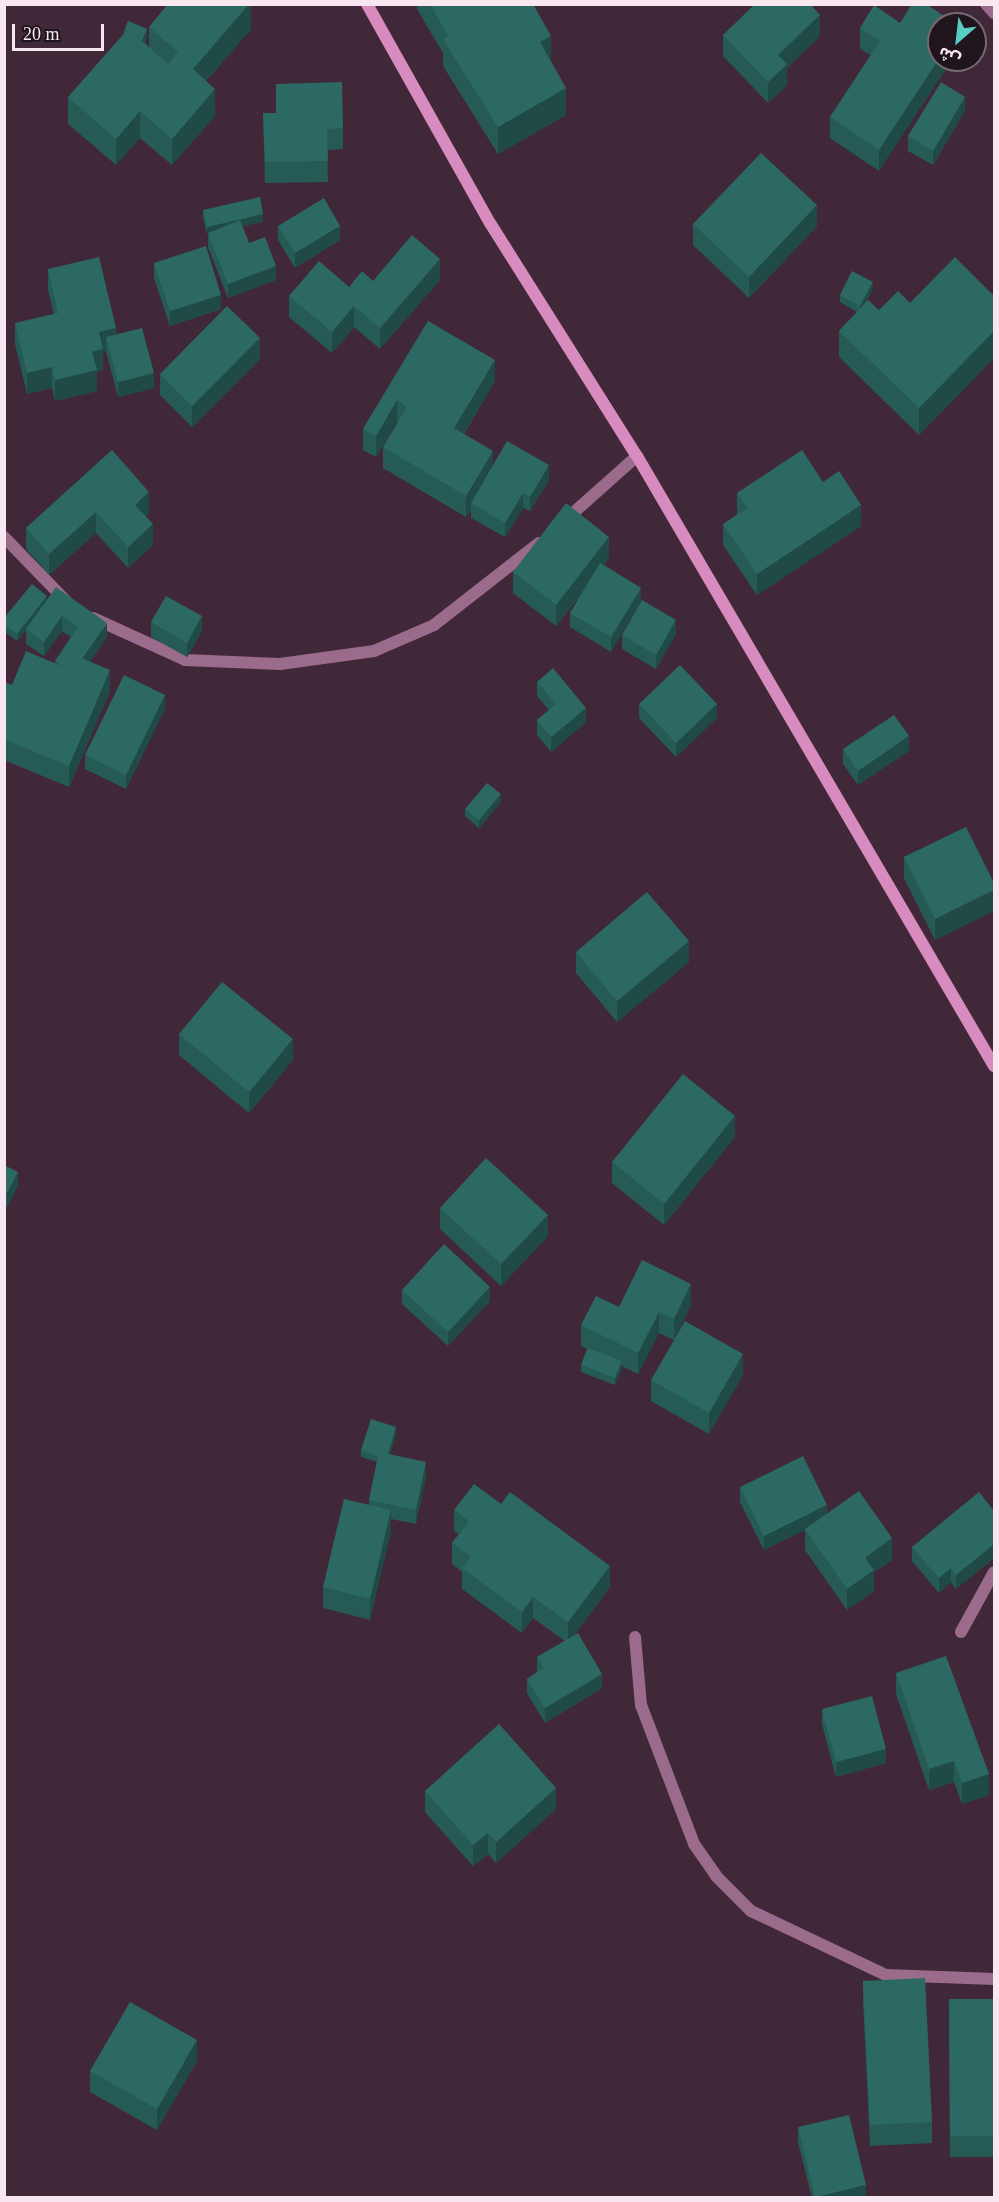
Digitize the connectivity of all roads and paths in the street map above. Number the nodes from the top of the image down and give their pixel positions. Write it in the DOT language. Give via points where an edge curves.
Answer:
graph roads {
  1 [pos="367,4"];
  2 [pos="986,4"];
  3 [pos="994,13"];
  4 [pos="637,456"];
  5 [pos="4,537"];
  6 [pos="994,1066"];
  7 [pos="994,1572"];
  8 [pos="961,1632"];
  9 [pos="635,1637"];
  10 [pos="994,1979"];
  1 -- 4 [label="main road" via="490,223"];
  2 -- 3 [label="street"];
  4 -- 5 [label="street" via="434,625 374,651 280,664 185,660 126,637 73,607"];
  4 -- 6 [label="main road"];
  7 -- 8 [label="street"];
  9 -- 10 [label="street" via="641,1705 694,1844 716,1876 751,1911 886,1976"];
}
